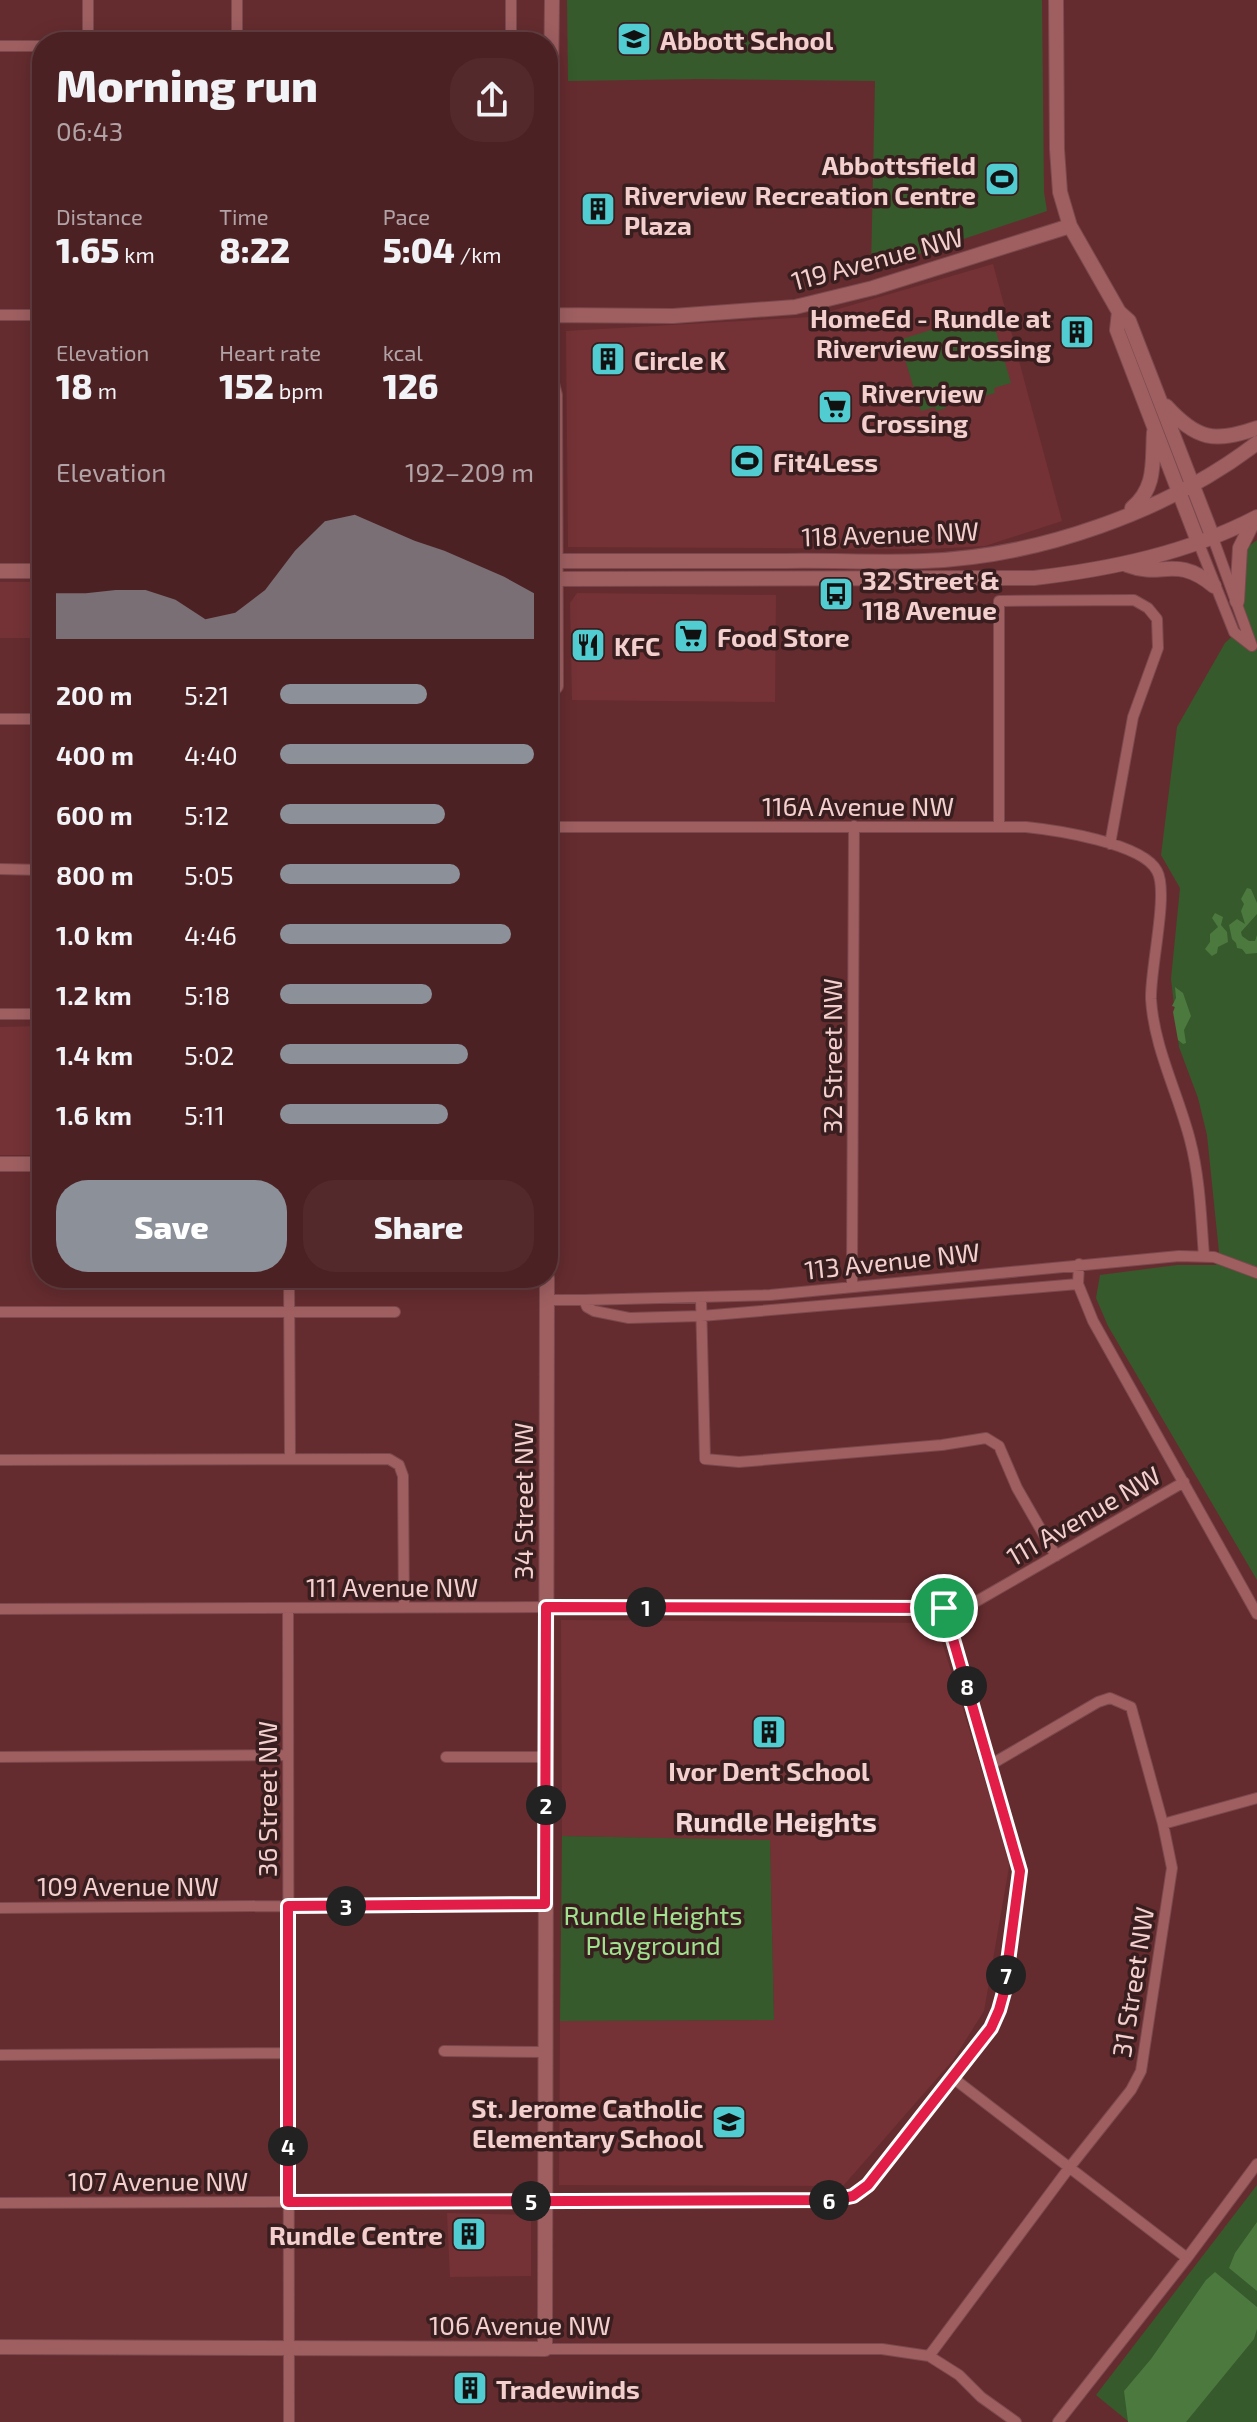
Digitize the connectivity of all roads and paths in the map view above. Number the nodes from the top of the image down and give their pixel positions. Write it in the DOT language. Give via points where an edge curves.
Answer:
graph roads {
  1 [pos="88,0"];
  2 [pos="237,0"];
  3 [pos="511,0"];
  4 [pos="552,0"];
  5 [pos="1056,0"];
  6 [pos="88,32"];
  7 [pos="237,32"];
  8 [pos="511,32"];
  9 [pos="551,32"];
  10 [pos="0,46"];
  11 [pos="32,46"];
  12 [pos="1070,226"];
  13 [pos="1119,312"];
  14 [pos="0,315"];
  15 [pos="32,315"];
  16 [pos="558,315"];
  17 [pos="1160,400"];
  18 [pos="1154,428"];
  19 [pos="1257,428"];
  20 [pos="1257,443"];
  21 [pos="1192,484"];
  22 [pos="1178,491"];
  23 [pos="1256,517"];
  24 [pos="1118,520"];
  25 [pos="1213,538"];
  26 [pos="1199,544"];
  27 [pos="558,561"];
  28 [pos="1123,564"];
  29 [pos="0,571"];
  30 [pos="32,571"];
  31 [pos="558,579"];
  32 [pos="1214,586"];
  33 [pos="1237,601"];
  34 [pos="0,719"];
  35 [pos="32,719"];
  36 [pos="854,826"];
  37 [pos="558,827"];
  38 [pos="999,827"];
  39 [pos="1110,844"];
  40 [pos="0,869"];
  41 [pos="32,870"];
  42 [pos="0,1014"];
  43 [pos="32,1014"];
  44 [pos="0,1164"];
  45 [pos="32,1164"];
  46 [pos="1204,1256"];
  47 [pos="1079,1264"];
  48 [pos="1257,1273"];
  49 [pos="1078,1284"];
  50 [pos="852,1285"];
  51 [pos="289,1288"];
  52 [pos="547,1288"];
  53 [pos="701,1299"];
  54 [pos="546,1300"];
  55 [pos="584,1300"];
  56 [pos="289,1310"];
  57 [pos="0,1312"];
  58 [pos="395,1312"];
  59 [pos="701,1316"];
  60 [pos="290,1458"];
  61 [pos="0,1460"];
  62 [pos="1184,1482"];
  63 [pos="1056,1556"];
  64 [pos="546,1607"];
  65 [pos="288,1608"];
  66 [pos="404,1608"];
  67 [pos="944,1608"];
  68 [pos="0,1609"];
  69 [pos="1257,1614"];
  70 [pos="288,1755"];
  71 [pos="0,1757"];
  72 [pos="446,1757"];
  73 [pos="546,1757"];
  74 [pos="990,1765"];
  75 [pos="1257,1798"];
  76 [pos="1163,1824"];
  77 [pos="545,1904"];
  78 [pos="288,1906"];
  79 [pos="0,1908"];
  80 [pos="444,2051"];
  81 [pos="545,2052"];
  82 [pos="288,2053"];
  83 [pos="0,2055"];
  84 [pos="953,2078"];
  85 [pos="1257,2164"];
  86 [pos="1069,2168"];
  87 [pos="545,2201"];
  88 [pos="288,2202"];
  89 [pos="0,2203"];
  90 [pos="1187,2258"];
  91 [pos="0,2347"];
  92 [pos="289,2348"];
  93 [pos="545,2349"];
  94 [pos="929,2356"];
  95 [pos="289,2422"];
  96 [pos="1016,2422"];
  97 [pos="1058,2422"];
  1 -- 6 [label="street"];
  2 -- 7 [label="street"];
  3 -- 8 [label="street"];
  4 -- 9 [label="street"];
  5 -- 12 [label="street" via="1057,149 1060,192"];
  10 -- 11 [label="street"];
  12 -- 13 [label="street"];
  12 -- 16 [label="street, 119 Avenue NW" via="795,307 673,316"];
  13 -- 17 [label="street" via="1129,321"];
  13 -- 18 [label="street" via="1117,330"];
  14 -- 15 [label="street"];
  17 -- 19 [label="street" via="1200,435 1224,438"];
  17 -- 21 [label="street"];
  18 -- 22 [label="street"];
  18 -- 24 [label="street" via="1150,485 1141,501"];
  20 -- 21 [label="street, 118 Avenue NW"];
  21 -- 22 [label="street, 118 Avenue NW"];
  21 -- 25 [label="street"];
  22 -- 24 [label="street, 118 Avenue NW"];
  22 -- 26 [label="street"];
  23 -- 25 [label="street, 118 Avenue NW"];
  23 -- 33 [label="street" via="1240,548"];
  24 -- 27 [label="street, 118 Avenue NW" via="1042,544 927,561"];
  25 -- 26 [label="street, 118 Avenue NW"];
  25 -- 33 [label="street"];
  26 -- 28 [label="street, 118 Avenue NW"];
  26 -- 32 [label="street"];
  28 -- 31 [label="street, 118 Avenue NW" via="993,580"];
  28 -- 32 [label="street" via="1184,569"];
  29 -- 30 [label="street"];
  32 -- 33 [label="street" via="1234,632 1252,646"];
  34 -- 35 [label="street"];
  36 -- 37 [label="street, 116A Avenue NW"];
  36 -- 38 [label="street, 116A Avenue NW"];
  36 -- 50 [label="street, 32 Street NW"];
  38 -- 39 [label="street, 116A Avenue NW" via="1063,831"];
  38 -- 39 [label="street" via="999,601 1134,600 1157,619 1158,648 1133,717"];
  39 -- 46 [label="street, 116A Avenue NW" via="1141,857 1157,871 1161,892 1151,1001 1195,1160"];
  40 -- 41 [label="street"];
  42 -- 43 [label="street"];
  44 -- 45 [label="street"];
  46 -- 47 [label="street, 113 Avenue NW"];
  46 -- 48 [label="street, 113 Avenue NW"];
  47 -- 49 [label="street"];
  47 -- 50 [label="street, 113 Avenue NW"];
  49 -- 59 [label="street, 113 Avenue NW"];
  49 -- 62 [label="street" via="1093,1321"];
  50 -- 53 [label="street, 113 Avenue NW"];
  51 -- 56 [label="street"];
  52 -- 54 [label="street, 34 Street NW"];
  53 -- 55 [label="street, 113 Avenue NW"];
  53 -- 59 [label="street"];
  54 -- 55 [label="street, 113 Avenue NW"];
  54 -- 64 [label="street, 34 Street NW"];
  55 -- 59 [label="street, 113 Avenue NW" via="594,1311 629,1318"];
  56 -- 57 [label="street"];
  56 -- 58 [label="street"];
  56 -- 60 [label="street"];
  59 -- 63 [label="street" via="705,1459 739,1462 986,1438 999,1446"];
  60 -- 61 [label="street"];
  60 -- 66 [label="street" via="389,1459 399,1465"];
  62 -- 63 [label="street, 111 Avenue NW"];
  62 -- 69 [label="street"];
  63 -- 67 [label="street, 111 Avenue NW" via="977,1601"];
  64 -- 66 [label="street, 111 Avenue NW"];
  64 -- 67 [label="street, 111 Avenue NW"];
  64 -- 73 [label="street, 34 Street NW"];
  65 -- 66 [label="street, 111 Avenue NW"];
  65 -- 68 [label="street, 111 Avenue NW"];
  65 -- 70 [label="street, 36 Street NW"];
  67 -- 74 [label="street"];
  70 -- 71 [label="street"];
  70 -- 78 [label="street, 36 Street NW"];
  72 -- 73 [label="street"];
  73 -- 77 [label="street, 34 Street NW"];
  74 -- 76 [label="street, 31 Street NW" via="1098,1702 1120,1701 1135,1717"];
  74 -- 84 [label="street" via="1020,1871 1019,1885 999,2010"];
  75 -- 76 [label="street"];
  76 -- 86 [label="street, 31 Street NW" via="1172,1868 1141,2071"];
  77 -- 78 [label="street, 109 Avenue NW"];
  77 -- 81 [label="street, 34 Street NW"];
  78 -- 79 [label="street, 109 Avenue NW"];
  78 -- 82 [label="street, 36 Street NW"];
  80 -- 81 [label="street"];
  81 -- 87 [label="street, 34 Street NW"];
  82 -- 83 [label="street"];
  82 -- 88 [label="street, 36 Street NW"];
  84 -- 86 [label="street"];
  84 -- 87 [label="street, 107 Avenue NW" via="868,2185 844,2199"];
  85 -- 90 [label="street"];
  86 -- 90 [label="street"];
  86 -- 94 [label="street, 31 Street NW"];
  87 -- 88 [label="street, 107 Avenue NW"];
  87 -- 93 [label="street, 34 Street NW"];
  88 -- 89 [label="street, 107 Avenue NW"];
  88 -- 92 [label="street, 36 Street NW"];
  90 -- 97 [label="street"];
  91 -- 92 [label="street, 106 Avenue NW"];
  92 -- 93 [label="street, 106 Avenue NW"];
  92 -- 95 [label="street, 36 Street NW"];
  93 -- 94 [label="street, 106 Avenue NW" via="882,2349"];
  94 -- 96 [label="street, 106 Avenue NW"];
}
